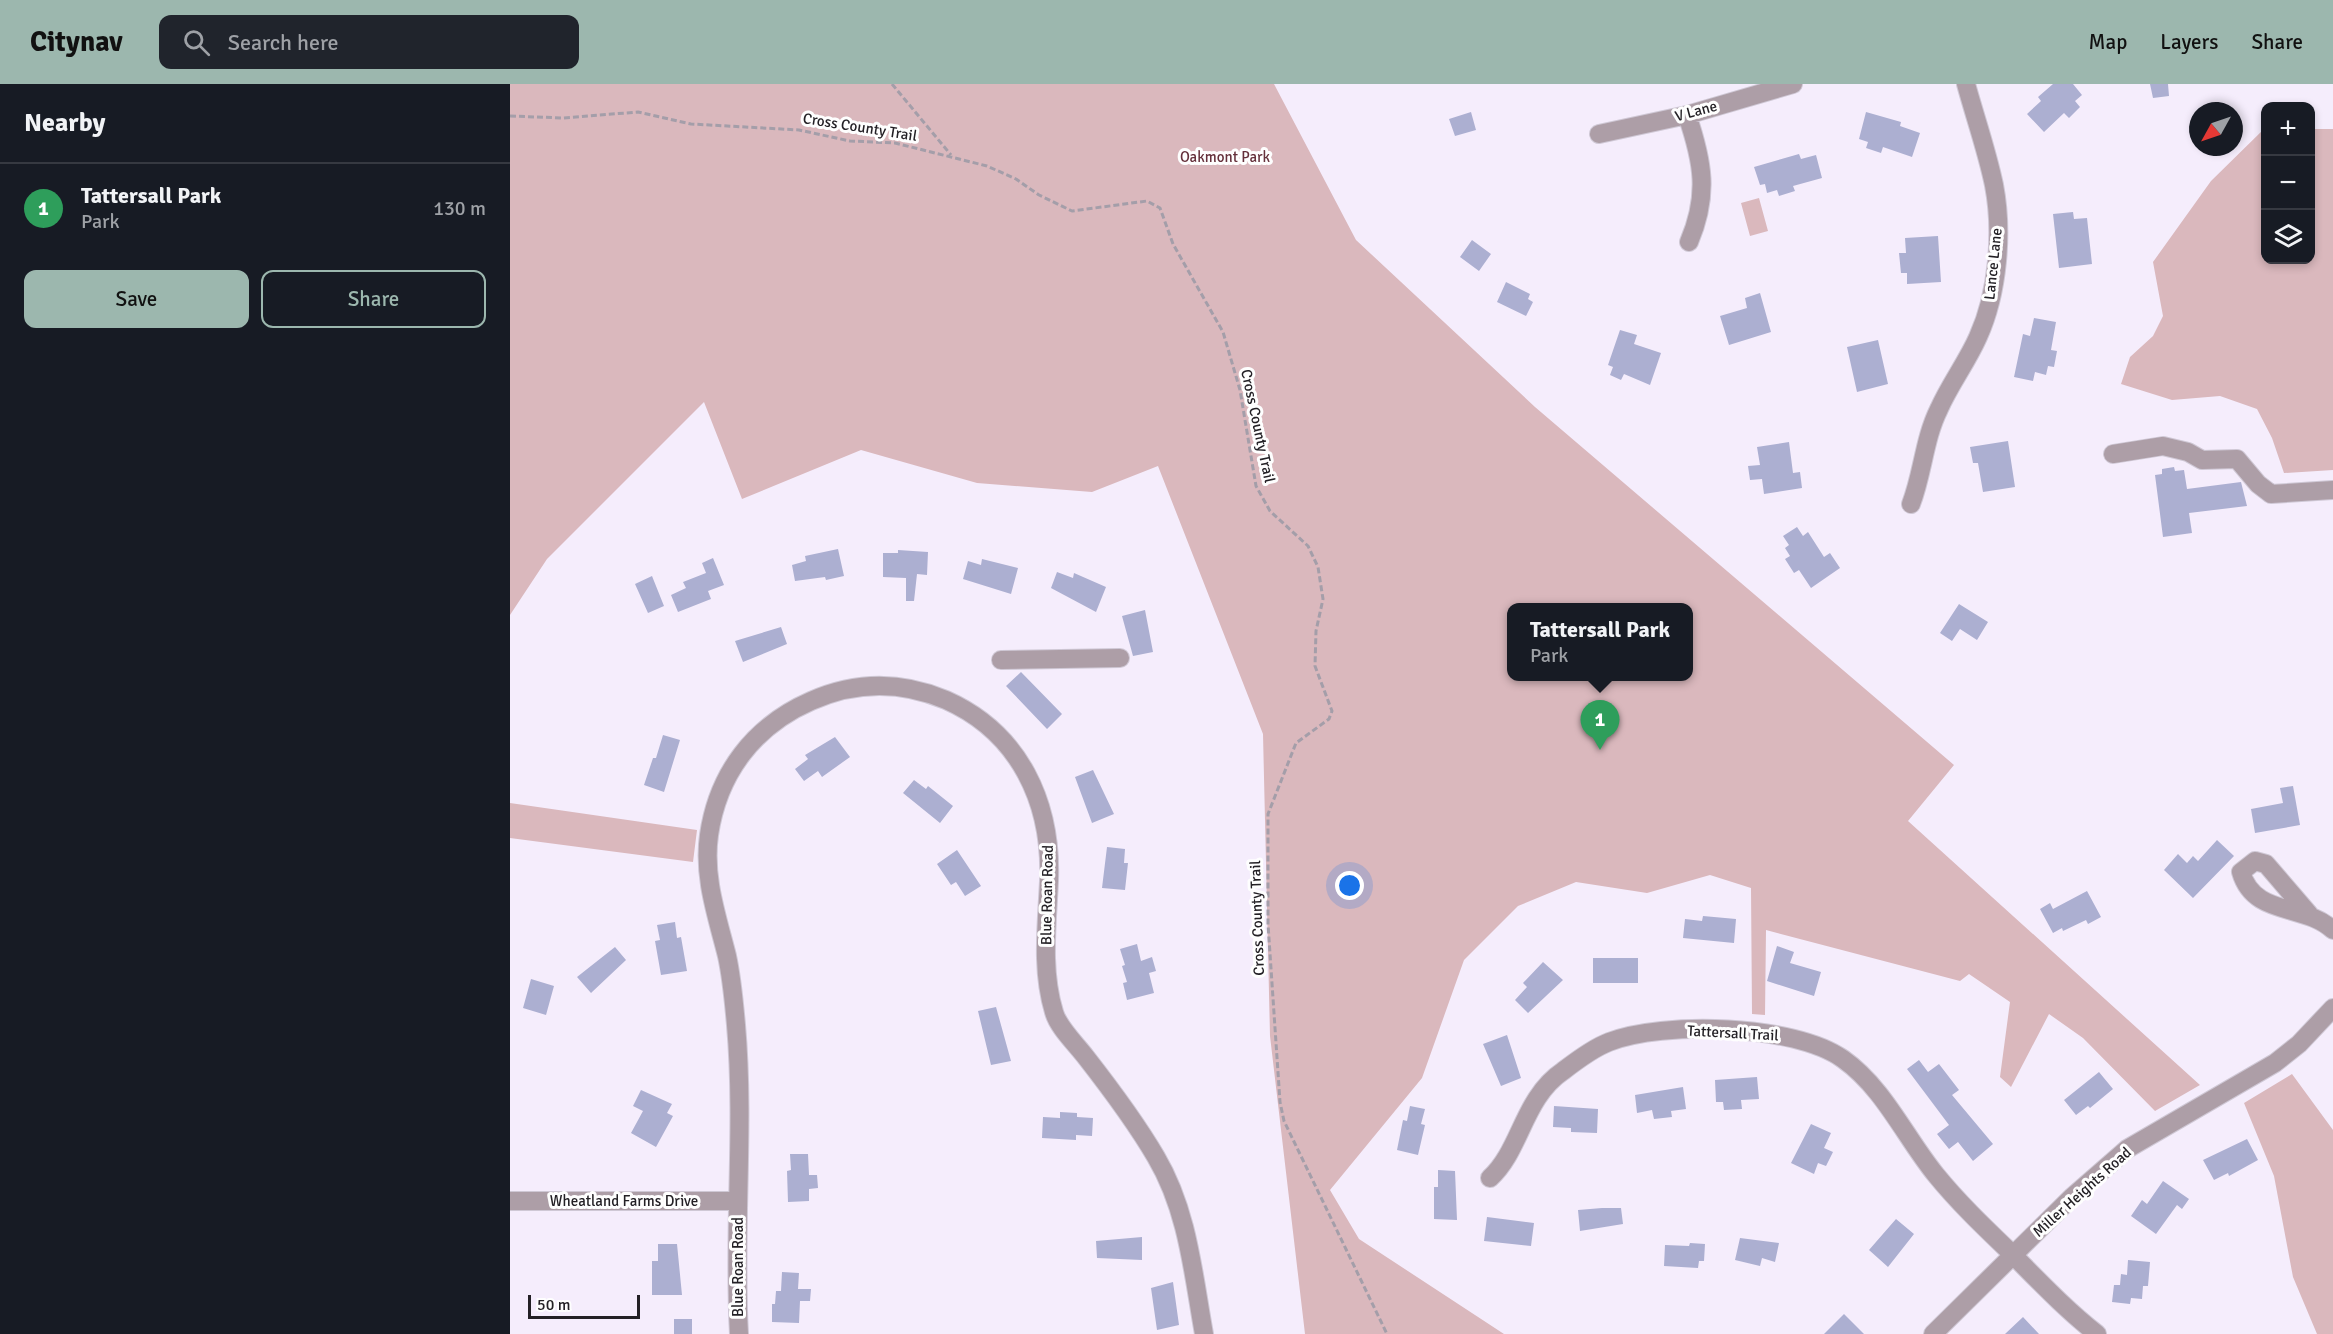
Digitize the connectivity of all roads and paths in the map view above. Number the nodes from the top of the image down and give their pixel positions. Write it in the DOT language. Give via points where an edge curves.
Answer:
graph roads {
  1 [pos="892,84"];
  2 [pos="1792,84"];
  3 [pos="1966,84"];
  4 [pos="1687,115"];
  5 [pos="510,116"];
  6 [pos="1599,134"];
  7 [pos="952,156"];
  8 [pos="1689,242"];
  9 [pos="2113,454"];
  10 [pos="2333,490"];
  11 [pos="1911,504"];
  12 [pos="1120,658"];
  13 [pos="1001,660"];
  14 [pos="2309,914"];
  15 [pos="2333,930"];
  16 [pos="2333,1008"];
  17 [pos="1490,1178"];
  18 [pos="510,1201"];
  19 [pos="738,1201"];
  20 [pos="2013,1256"];
  21 [pos="739,1334"];
  22 [pos="1204,1334"];
  23 [pos="1387,1334"];
  24 [pos="1933,1334"];
  25 [pos="2097,1334"];
  1 -- 7 [label="path"];
  2 -- 4 [label="street, V Lane"];
  3 -- 11 [label="street, Lance Lane" via="1994,186 1996,257 1991,301 1978,336 1938,410"];
  4 -- 6 [label="street, V Lane"];
  4 -- 8 [label="street" via="1700,153 1703,192 1699,219"];
  5 -- 7 [label="path, Cross County Trail" via="563,118 638,112 691,124 799,130 850,141 895,143"];
  7 -- 23 [label="path, Cross County Trail" via="1016,179 1072,211 1147,201 1157,204 1173,244 1222,332 1240,390 1256,486 1270,511 1308,546 1318,567 1323,599 1316,631 1316,666 1332,711 1329,719 1296,743 1268,814 1269,936 1280,1102 1284,1121"];
  9 -- 10 [label="street" via="2163,446 2202,460 2237,459 2271,494"];
  12 -- 13 [label="street"];
  14 -- 15 [label="street"];
  16 -- 20 [label="street, Miller Heights Road" via="2275,1063 2127,1149"];
  17 -- 20 [label="street, Tattersall Trail" via="1499,1170 1543,1090 1562,1071 1608,1042 1649,1031 1767,1033 1816,1045 1855,1068 1937,1176"];
  18 -- 19 [label="street, Wheatland Farms Drive"];
  19 -- 21 [label="street, Blue Roan Road"];
  19 -- 22 [label="street, Blue Roan Road" via="737,1032 733,989 708,878 714,807 731,768 749,744 770,724 797,707 856,687 887,685 920,691 964,708 998,733 1017,756 1038,794 1049,844 1045,946 1054,1016 1116,1097 1173,1189 1182,1212"];
  20 -- 24 [label="street, Miller Heights Road"];
  20 -- 25 [label="street, Tattersall Trail"];
}
